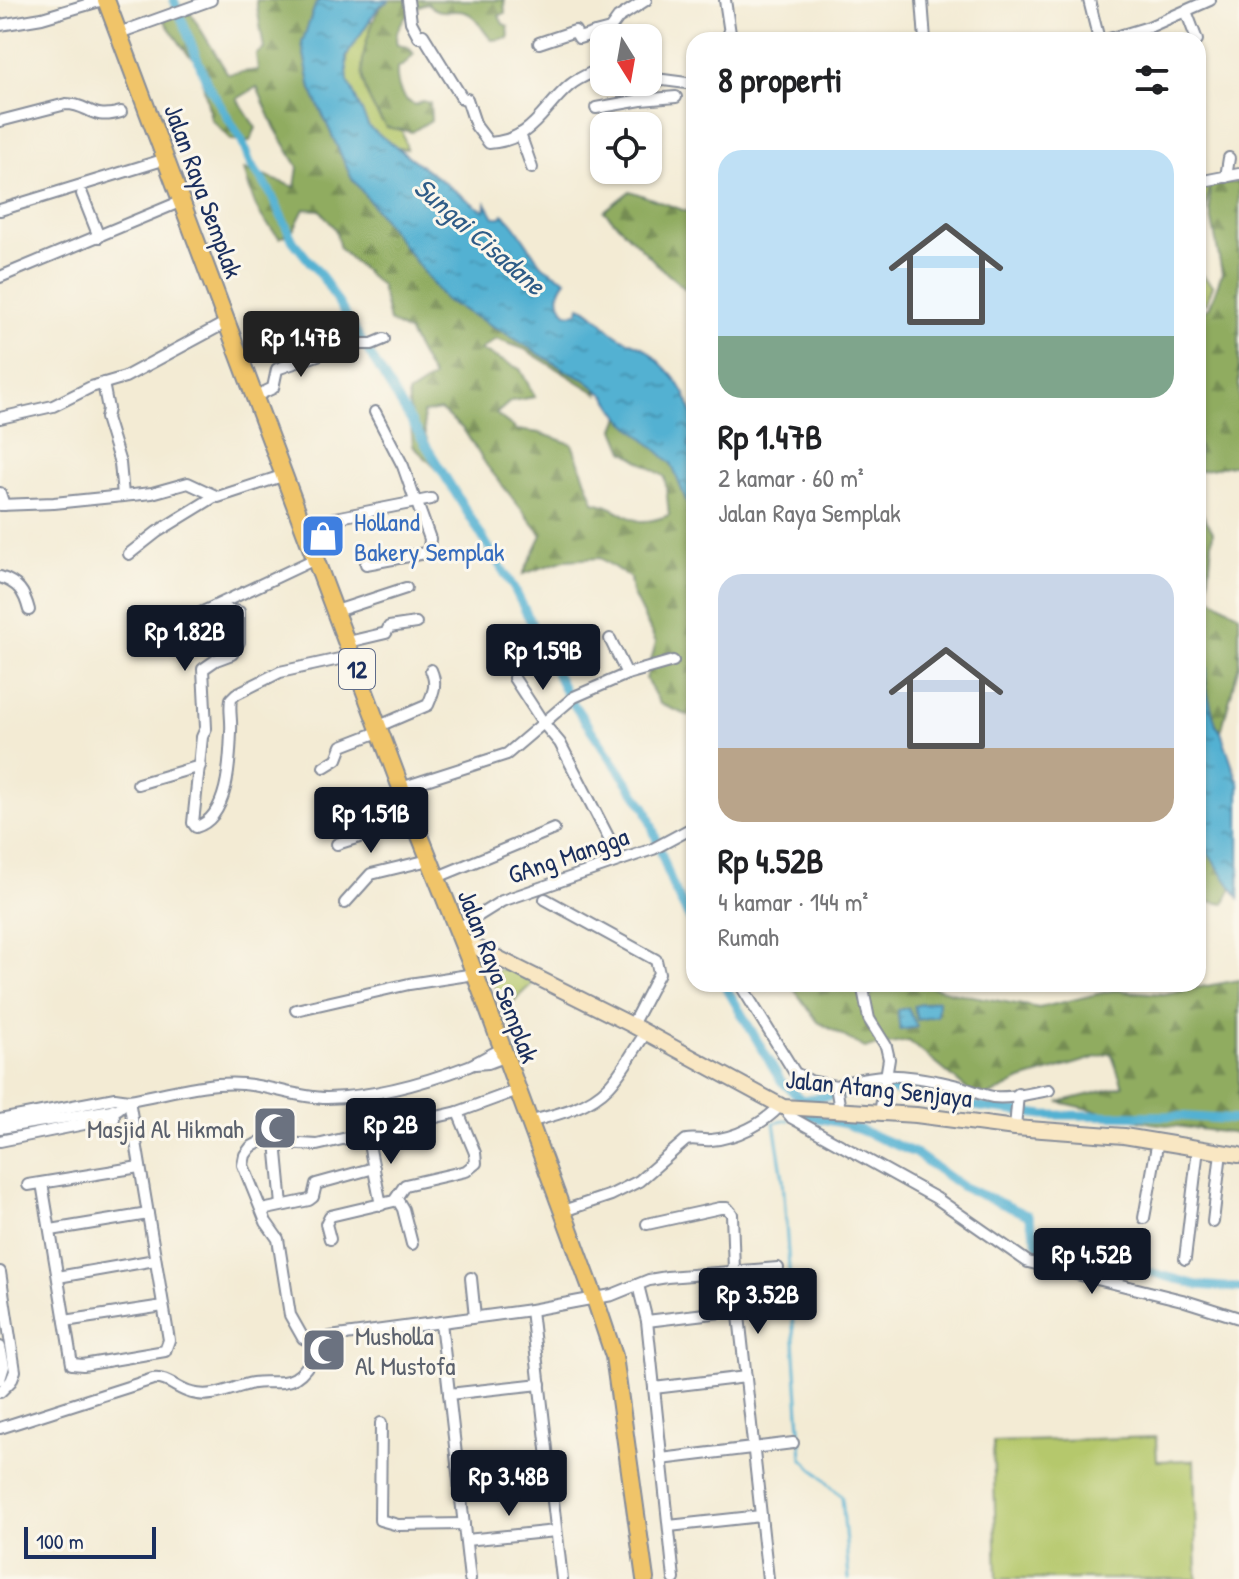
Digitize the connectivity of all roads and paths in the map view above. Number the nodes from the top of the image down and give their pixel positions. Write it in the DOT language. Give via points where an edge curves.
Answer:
graph roads {
  1 [pos="105,0"];
  2 [pos="211,0"];
  3 [pos="408,0"];
  4 [pos="646,0"];
  5 [pos="725,0"];
  6 [pos="922,0"];
  7 [pos="1089,0"];
  8 [pos="1210,0"];
  9 [pos="1186,11"];
  10 [pos="614,24"];
  11 [pos="0,25"];
  12 [pos="730,32"];
  13 [pos="924,32"];
  14 [pos="1097,32"];
  15 [pos="1132,32"];
  16 [pos="1194,32"];
  17 [pos="119,33"];
  18 [pos="590,35"];
  19 [pos="539,43"];
  20 [pos="590,72"];
  21 [pos="662,80"];
  22 [pos="686,83"];
  23 [pos="641,96"];
  24 [pos="676,97"];
  25 [pos="641,100"];
  26 [pos="146,104"];
  27 [pos="596,108"];
  28 [pos="0,121"];
  29 [pos="520,134"];
  30 [pos="1229,158"];
  31 [pos="166,159"];
  32 [pos="532,168"];
  33 [pos="1239,174"];
  34 [pos="1226,177"];
  35 [pos="1206,181"];
  36 [pos="82,194"];
  37 [pos="182,201"];
  38 [pos="0,210"];
  39 [pos="99,237"];
  40 [pos="0,277"];
  41 [pos="227,322"];
  42 [pos="384,339"];
  43 [pos="103,383"];
  44 [pos="256,396"];
  45 [pos="375,412"];
  46 [pos="0,418"];
  47 [pos="285,475"];
  48 [pos="0,493"];
  49 [pos="123,495"];
  50 [pos="214,497"];
  51 [pos="431,499"];
  52 [pos="416,503"];
  53 [pos="2,505"];
  54 [pos="303,527"];
  55 [pos="129,554"];
  56 [pos="315,559"];
  57 [pos="366,564"];
  58 [pos="0,577"];
  59 [pos="406,588"];
  60 [pos="214,607"];
  61 [pos="29,610"];
  62 [pos="336,611"];
  63 [pos="194,616"];
  64 [pos="416,623"];
  65 [pos="610,639"];
  66 [pos="350,649"];
  67 [pos="673,661"];
  68 [pos="431,670"];
  69 [pos="627,674"];
  70 [pos="514,678"];
  71 [pos="544,724"];
  72 [pos="380,728"];
  73 [pos="200,766"];
  74 [pos="324,767"];
  75 [pos="138,784"];
  76 [pos="401,788"];
  77 [pos="414,820"];
  78 [pos="554,829"];
  79 [pos="686,831"];
  80 [pos="337,844"];
  81 [pos="429,860"];
  82 [pos="620,860"];
  83 [pos="435,878"];
  84 [pos="545,899"];
  85 [pos="345,903"];
  86 [pos="459,935"];
  87 [pos="499,957"];
  88 [pos="475,974"];
  89 [pos="745,992"];
  90 [pos="864,992"];
  91 [pos="296,1010"];
  92 [pos="632,1025"];
  93 [pos="645,1034"];
  94 [pos="503,1054"];
  95 [pos="887,1074"];
  96 [pos="836,1088"];
  97 [pos="518,1090"];
  98 [pos="1049,1090"];
  99 [pos="1018,1099"];
  100 [pos="129,1100"];
  101 [pos="840,1108"];
  102 [pos="113,1109"];
  103 [pos="788,1110"];
  104 [pos="458,1112"];
  105 [pos="880,1113"];
  106 [pos="0,1120"];
  107 [pos="528,1122"];
  108 [pos="1016,1123"];
  109 [pos="0,1128"];
  110 [pos="367,1134"];
  111 [pos="1158,1140"];
  112 [pos="0,1141"];
  113 [pos="276,1142"];
  114 [pos="1198,1148"];
  115 [pos="1221,1152"];
  116 [pos="1239,1155"];
  117 [pos="139,1167"];
  118 [pos="374,1168"];
  119 [pos="42,1183"];
  120 [pos="28,1185"];
  121 [pos="397,1199"];
  122 [pos="282,1205"];
  123 [pos="381,1205"];
  124 [pos="262,1210"];
  125 [pos="563,1211"];
  126 [pos="148,1214"];
  127 [pos="1144,1218"];
  128 [pos="1213,1222"];
  129 [pos="647,1224"];
  130 [pos="51,1230"];
  131 [pos="330,1239"];
  132 [pos="412,1244"];
  133 [pos="1185,1259"];
  134 [pos="155,1260"];
  135 [pos="778,1268"];
  136 [pos="734,1270"];
  137 [pos="0,1272"];
  138 [pos="58,1277"];
  139 [pos="471,1278"];
  140 [pos="638,1285"];
  141 [pos="595,1299"];
  142 [pos="163,1306"];
  143 [pos="531,1310"];
  144 [pos="738,1310"];
  145 [pos="475,1317"];
  146 [pos="1239,1318"];
  147 [pos="65,1321"];
  148 [pos="647,1321"];
  149 [pos="441,1322"];
  150 [pos="319,1345"];
  151 [pos="0,1347"];
  152 [pos="746,1377"];
  153 [pos="0,1379"];
  154 [pos="540,1384"];
  155 [pos="654,1388"];
  156 [pos="0,1392"];
  157 [pos="449,1394"];
  158 [pos="381,1423"];
  159 [pos="0,1428"];
  160 [pos="793,1443"];
  161 [pos="754,1448"];
  162 [pos="548,1459"];
  163 [pos="661,1459"];
  164 [pos="457,1466"];
  165 [pos="761,1516"];
  166 [pos="464,1524"];
  167 [pos="669,1526"];
  168 [pos="556,1531"];
  169 [pos="466,1540"];
  170 [pos="470,1579"];
  171 [pos="562,1579"];
  172 [pos="645,1579"];
  173 [pos="674,1579"];
  174 [pos="768,1579"];
  1 -- 11 [label="street"];
  1 -- 17 [label="main road, Jalan Raya Semplak / 12"];
  2 -- 17 [label="street"];
  3 -- 29 [label="street" via="419,37 423,35 467,99 483,139 493,143"];
  4 -- 10 [label="street"];
  5 -- 12 [label="street"];
  6 -- 13 [label="street"];
  7 -- 14 [label="street"];
  8 -- 9 [label="street"];
  9 -- 15 [label="street"];
  9 -- 16 [label="street"];
  17 -- 26 [label="main road, Jalan Raya Semplak / 12"];
  18 -- 19 [label="street" via="579,38 575,31"];
  20 -- 29 [label="street"];
  21 -- 22 [label="street"];
  23 -- 25 [label="street"];
  24 -- 25 [label="street"];
  25 -- 27 [label="street"];
  26 -- 28 [label="street" via="94,115 66,104"];
  26 -- 31 [label="main road, Jalan Raya Semplak / 12"];
  29 -- 32 [label="street"];
  30 -- 34 [label="street"];
  31 -- 37 [label="main road, Jalan Raya Semplak / 12"];
  31 -- 38 [label="street"];
  33 -- 34 [label="street"];
  34 -- 35 [label="street"];
  36 -- 39 [label="street"];
  37 -- 39 [label="street"];
  37 -- 41 [label="main road, Jalan Raya Semplak / 12"];
  39 -- 40 [label="street"];
  41 -- 43 [label="street" via="125,377"];
  41 -- 44 [label="main road, Jalan Raya Semplak / 12"];
  42 -- 44 [label="street" via="350,344 277,369 273,388"];
  43 -- 46 [label="street" via="53,406"];
  43 -- 49 [label="street"];
  44 -- 47 [label="main road, Jalan Raya Semplak / 12"];
  45 -- 52 [label="street"];
  47 -- 50 [label="street"];
  47 -- 54 [label="main road, Jalan Raya Semplak / 12"];
  48 -- 53 [label="street"];
  49 -- 50 [label="street" via="191,483"];
  49 -- 53 [label="street"];
  50 -- 55 [label="street"];
  51 -- 52 [label="street"];
  52 -- 54 [label="street"];
  52 -- 57 [label="street" via="429,549"];
  54 -- 56 [label="main road, Jalan Raya Semplak / 12"];
  56 -- 60 [label="street"];
  56 -- 62 [label="main road, Jalan Raya Semplak / 12"];
  58 -- 61 [label="street" via="23,590"];
  59 -- 62 [label="street"];
  60 -- 63 [label="street"];
  60 -- 73 [label="street" via="239,612 239,642 232,654 203,669 207,718"];
  62 -- 66 [label="main road, Jalan Raya Semplak / 12"];
  64 -- 66 [label="street" via="389,627"];
  65 -- 69 [label="street"];
  66 -- 72 [label="main road, Jalan Raya Semplak / 12"];
  66 -- 73 [label="street" via="280,672 231,699 226,789 214,814 198,827 193,823"];
  67 -- 69 [label="street"];
  68 -- 72 [label="street" via="436,681 428,705"];
  69 -- 71 [label="street" via="572,701"];
  70 -- 71 [label="street"];
  71 -- 76 [label="street" via="507,754"];
  71 -- 82 [label="street" via="560,743"];
  72 -- 74 [label="street" via="342,746 337,759"];
  72 -- 76 [label="main road, Jalan Raya Semplak / 12"];
  73 -- 75 [label="street"];
  76 -- 77 [label="main road, Jalan Raya Semplak / 12"];
  77 -- 80 [label="street"];
  77 -- 81 [label="main road, Jalan Raya Semplak / 12"];
  78 -- 83 [label="street"];
  79 -- 82 [label="street, GAng Mangga"];
  81 -- 83 [label="main road, Jalan Raya Semplak / 12"];
  81 -- 85 [label="street" via="371,874"];
  82 -- 86 [label="street, GAng Mangga" via="502,901"];
  83 -- 86 [label="main road, Jalan Raya Semplak / 12"];
  84 -- 92 [label="street" via="656,960 659,973"];
  86 -- 87 [label="main road, Jalan Atang Senjaya"];
  86 -- 88 [label="main road, Jalan Raya Semplak"];
  87 -- 88 [label="main road"];
  87 -- 92 [label="main road, Jalan Atang Senjaya"];
  88 -- 91 [label="street"];
  88 -- 94 [label="main road, Jalan Raya Semplak"];
  89 -- 96 [label="street" via="795,1073"];
  90 -- 95 [label="street" via="869,1019 886,1046"];
  92 -- 93 [label="main road, Jalan Atang Senjaya"];
  93 -- 103 [label="main road, Jalan Atang Senjaya"];
  93 -- 107 [label="street" via="609,1086 595,1097 569,1111"];
  94 -- 97 [label="main road, Jalan Raya Semplak"];
  94 -- 100 [label="street" via="407,1088 326,1098 218,1084"];
  95 -- 96 [label="street" via="863,1076"];
  95 -- 99 [label="street"];
  95 -- 105 [label="street"];
  96 -- 101 [label="street"];
  97 -- 104 [label="street"];
  97 -- 107 [label="main road, Jalan Raya Semplak"];
  98 -- 99 [label="street"];
  99 -- 108 [label="street"];
  100 -- 102 [label="street"];
  100 -- 106 [label="street" via="115,1098"];
  100 -- 117 [label="street"];
  101 -- 103 [label="main road, Jalan Atang Senjaya"];
  101 -- 105 [label="main road, Jalan Atang Senjaya"];
  102 -- 109 [label="street"];
  102 -- 112 [label="street" via="114,1118"];
  103 -- 125 [label="street" via="740,1132 709,1141 686,1140 639,1181"];
  103 -- 146 [label="street" via="804,1126 936,1198 1028,1262"];
  104 -- 110 [label="street"];
  104 -- 121 [label="street" via="476,1163 466,1171 405,1185"];
  105 -- 108 [label="main road, Jalan Atang Senjaya"];
  107 -- 125 [label="main road, Jalan Raya Semplak"];
  108 -- 111 [label="main road, Jalan Atang Senjaya"];
  110 -- 113 [label="street" via="317,1145"];
  110 -- 118 [label="street"];
  111 -- 114 [label="main road, Jalan Atang Senjaya"];
  111 -- 127 [label="street"];
  113 -- 122 [label="street"];
  113 -- 124 [label="street" via="254,1144 245,1155 243,1165"];
  114 -- 115 [label="main road, Jalan Atang Senjaya"];
  114 -- 133 [label="street"];
  115 -- 116 [label="main road, Jalan Atang Senjaya"];
  115 -- 128 [label="street"];
  117 -- 119 [label="street"];
  117 -- 126 [label="street"];
  118 -- 122 [label="street" via="316,1184 313,1197"];
  118 -- 123 [label="street"];
  119 -- 120 [label="street"];
  119 -- 130 [label="street"];
  121 -- 123 [label="street"];
  121 -- 132 [label="street"];
  122 -- 124 [label="street"];
  123 -- 131 [label="street" via="328,1218"];
  124 -- 150 [label="street" via="278,1239 290,1315 303,1338"];
  125 -- 141 [label="main road, Jalan Raya Semplak"];
  126 -- 130 [label="street"];
  126 -- 134 [label="street"];
  129 -- 136 [label="street" via="729,1210 734,1218"];
  130 -- 138 [label="street"];
  134 -- 138 [label="street"];
  134 -- 142 [label="street"];
  135 -- 136 [label="street"];
  136 -- 140 [label="street"];
  136 -- 144 [label="street"];
  137 -- 156 [label="street" via="15,1371"];
  138 -- 147 [label="street"];
  139 -- 145 [label="street"];
  140 -- 141 [label="street"];
  140 -- 148 [label="street"];
  141 -- 143 [label="street"];
  141 -- 172 [label="main road, Jalan Raya Semplak" via="614,1356"];
  142 -- 147 [label="street"];
  142 -- 147 [label="street" via="169,1344 165,1351 83,1365 71,1361"];
  143 -- 145 [label="street"];
  143 -- 154 [label="street"];
  144 -- 148 [label="street"];
  144 -- 152 [label="street"];
  145 -- 149 [label="street"];
  148 -- 155 [label="street"];
  149 -- 150 [label="street" via="330,1337"];
  149 -- 157 [label="street"];
  150 -- 159 [label="street" via="311,1365 281,1383 200,1395 153,1379"];
  151 -- 153 [label="street"];
  152 -- 155 [label="street"];
  152 -- 161 [label="street"];
  154 -- 157 [label="street"];
  154 -- 162 [label="street"];
  155 -- 163 [label="street"];
  157 -- 164 [label="street"];
  158 -- 166 [label="street" via="380,1520 398,1525"];
  160 -- 161 [label="street"];
  161 -- 163 [label="street"];
  161 -- 165 [label="street"];
  162 -- 164 [label="street"];
  162 -- 168 [label="street"];
  163 -- 167 [label="street"];
  164 -- 166 [label="street"];
  165 -- 167 [label="street"];
  165 -- 174 [label="street"];
  166 -- 169 [label="street"];
  167 -- 173 [label="street"];
  168 -- 169 [label="street"];
  168 -- 171 [label="street"];
  169 -- 170 [label="street"];
}
